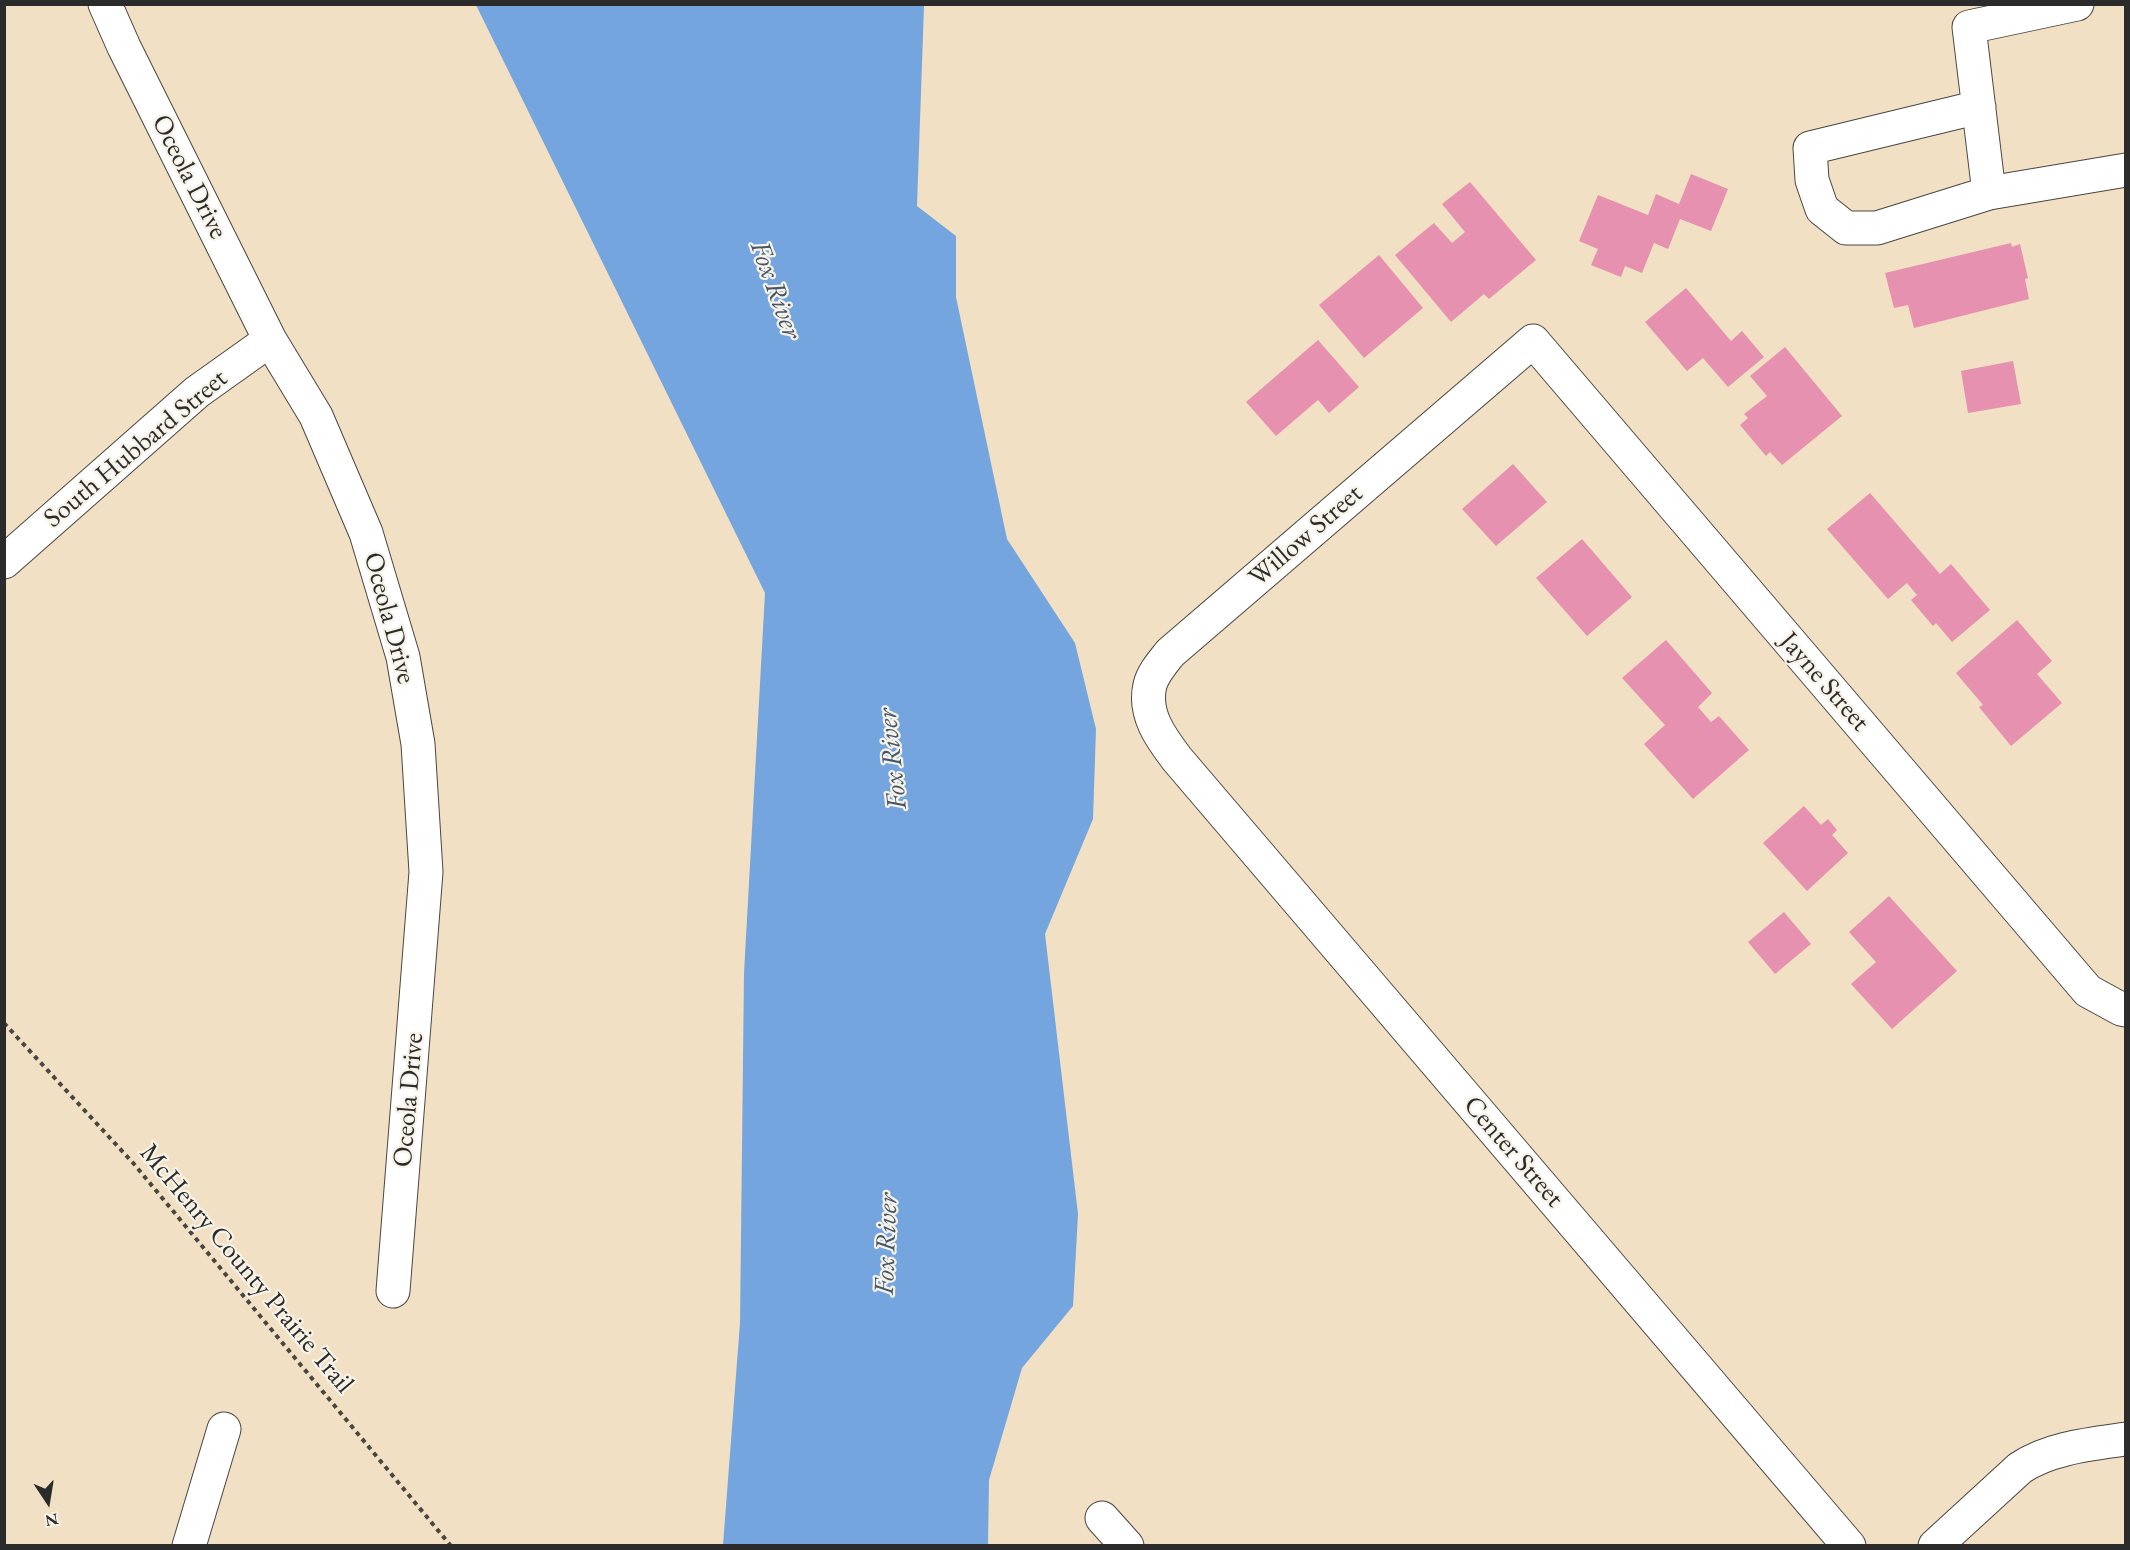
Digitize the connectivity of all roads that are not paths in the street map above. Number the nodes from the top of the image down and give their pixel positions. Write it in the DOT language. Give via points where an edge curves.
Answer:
graph roads {
  1 [pos="105,4"];
  2 [pos="2077,4"];
  3 [pos="1979,107"];
  4 [pos="2126,170"];
  5 [pos="1989,193"];
  6 [pos="270,340"];
  7 [pos="1533,341"];
  8 [pos="4,562"];
  9 [pos="1177,759"];
  10 [pos="2126,1010"];
  11 [pos="393,1291"];
  12 [pos="224,1429"];
  13 [pos="2126,1439"];
  14 [pos="1102,1518"];
  15 [pos="189,1545"];
  16 [pos="1126,1545"];
  17 [pos="1849,1545"];
  18 [pos="1935,1545"];
  1 -- 6 [label="street, Oceola Drive"];
  2 -- 3 [label="street" via="1970,27"];
  3 -- 5 [label="street"];
  3 -- 5 [label="street" via="1810,148 1812,180 1822,209 1845,228 1877,228"];
  4 -- 5 [label="street"];
  6 -- 8 [label="street, South Hubbard Street" via="197,392"];
  6 -- 11 [label="street, Oceola Drive" via="316,416 366,533 403,657 418,744 426,872"];
  7 -- 9 [label="street, Willow Street" via="1170,653 1150,685 1148,705 1160,736"];
  7 -- 10 [label="street, Jayne Street" via="2088,991"];
  9 -- 17 [label="street, Center Street"];
  12 -- 15 [label="street"];
  13 -- 18 [label="street" via="2032,1460"];
  14 -- 16 [label="street"];
}
